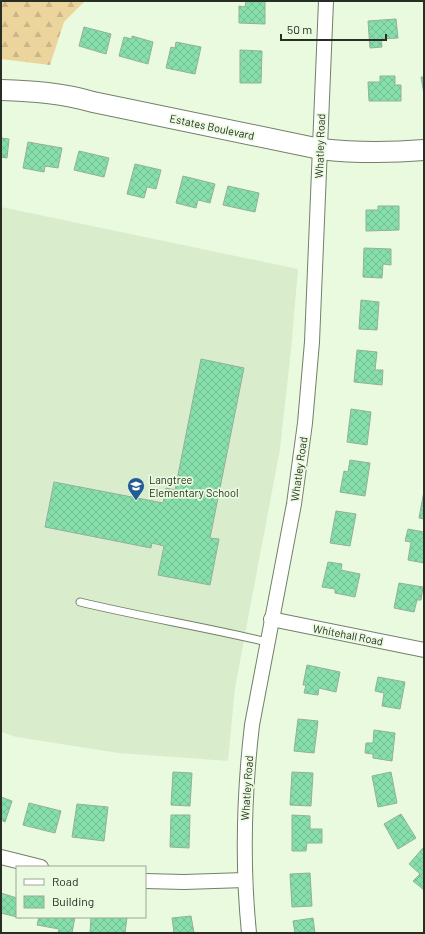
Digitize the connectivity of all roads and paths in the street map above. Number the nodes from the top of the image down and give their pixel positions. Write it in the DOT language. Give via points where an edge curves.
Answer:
graph roads {
  1 [pos="326,1"];
  2 [pos="1,90"];
  3 [pos="320,149"];
  4 [pos="424,150"];
  5 [pos="80,602"];
  6 [pos="271,619"];
  7 [pos="267,642"];
  8 [pos="424,650"];
  9 [pos="1,857"];
  10 [pos="37,866"];
  11 [pos="245,880"];
  12 [pos="146,881"];
  13 [pos="249,933"];
  1 -- 3 [label="street, Whatley Road"];
  2 -- 3 [label="street, Estates Boulevard" via="44,91 72,96"];
  3 -- 4 [label="street, Estates Boulevard" via="353,153"];
  3 -- 6 [label="street, Whatley Road" via="312,342 305,423 294,504"];
  5 -- 7 [label="lane"];
  6 -- 7 [label="street, Whatley Road"];
  6 -- 8 [label="street, Whitehall Road"];
  7 -- 11 [label="street, Whatley Road" via="248,762 244,826"];
  9 -- 10 [label="street"];
  11 -- 12 [label="street"];
  11 -- 13 [label="street, Whatley Road"];
}
